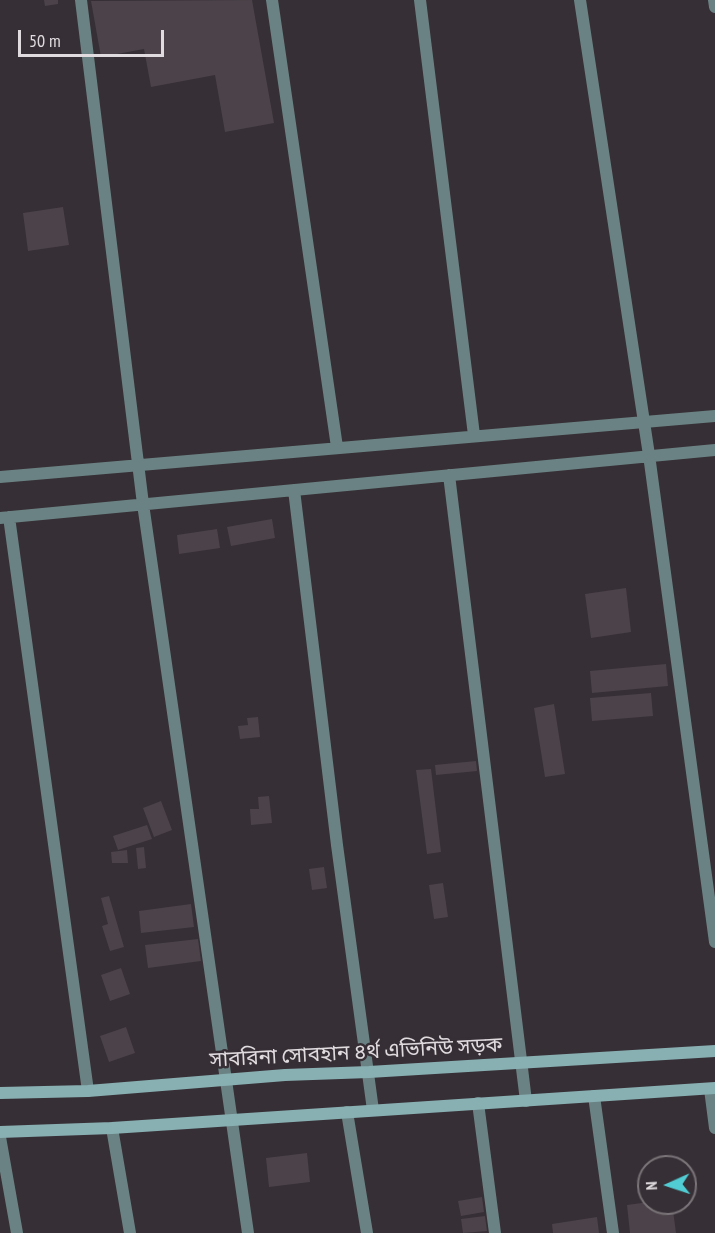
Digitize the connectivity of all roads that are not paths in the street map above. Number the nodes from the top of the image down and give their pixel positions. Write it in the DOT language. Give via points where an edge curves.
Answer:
graph roads {
  1 [pos="81,0"];
  2 [pos="272,0"];
  3 [pos="420,0"];
  4 [pos="580,0"];
  5 [pos="714,0"];
  6 [pos="715,7"];
  7 [pos="715,416"];
  8 [pos="643,422"];
  9 [pos="474,435"];
  10 [pos="337,447"];
  11 [pos="715,450"];
  12 [pos="649,455"];
  13 [pos="139,463"];
  14 [pos="449,475"];
  15 [pos="0,477"];
  16 [pos="294,490"];
  17 [pos="143,504"];
  18 [pos="5,517"];
  19 [pos="715,942"];
  20 [pos="715,1051"];
  21 [pos="521,1063"];
  22 [pos="369,1072"];
  23 [pos="224,1080"];
  24 [pos="712,1088"];
  25 [pos="88,1091"];
  26 [pos="0,1094"];
  27 [pos="594,1096"];
  28 [pos="526,1101"];
  29 [pos="478,1103"];
  30 [pos="373,1110"];
  31 [pos="347,1112"];
  32 [pos="230,1120"];
  33 [pos="112,1128"];
  34 [pos="715,1128"];
  35 [pos="0,1132"];
  36 [pos="0,1137"];
  37 [pos="17,1233"];
  38 [pos="130,1233"];
  39 [pos="248,1233"];
  40 [pos="368,1233"];
  41 [pos="495,1233"];
  42 [pos="613,1233"];
  1 -- 13 [label="street"];
  2 -- 10 [label="street"];
  3 -- 9 [label="street"];
  4 -- 8 [label="street"];
  5 -- 6 [label="street"];
  7 -- 8 [label="street"];
  8 -- 9 [label="street"];
  8 -- 12 [label="street"];
  9 -- 10 [label="street"];
  10 -- 13 [label="street"];
  11 -- 12 [label="street"];
  12 -- 14 [label="street"];
  12 -- 19 [label="street"];
  13 -- 15 [label="street"];
  13 -- 17 [label="street"];
  14 -- 16 [label="street"];
  14 -- 21 [label="street"];
  16 -- 17 [label="street"];
  16 -- 22 [label="street"];
  17 -- 18 [label="street"];
  17 -- 23 [label="street"];
  18 -- 25 [label="street"];
  20 -- 21 [label="street, সাবরিনা সোবহান ৪র্থ এভিনিউ সড়ক"];
  21 -- 22 [label="street, সাবরিনা সোবহান ৪র্থ এভিনিউ সড়ক"];
  21 -- 28 [label="street"];
  22 -- 23 [label="street, সাবরিনা সোবহান ৪র্থ এভিনিউ সড়ক"];
  22 -- 30 [label="street"];
  23 -- 25 [label="street, সাবরিনা সোবহান ৪র্থ এভিনিউ সড়ক"];
  23 -- 32 [label="street"];
  24 -- 27 [label="street"];
  24 -- 34 [label="street"];
  25 -- 26 [label="street, সাবরিনা সোবহান ৪র্থ এভিনিউ সড়ক"];
  27 -- 28 [label="street"];
  27 -- 42 [label="street"];
  28 -- 29 [label="street"];
  29 -- 30 [label="street"];
  29 -- 41 [label="street"];
  30 -- 31 [label="street"];
  31 -- 32 [label="street"];
  31 -- 40 [label="street"];
  32 -- 33 [label="street"];
  32 -- 39 [label="street"];
  33 -- 35 [label="street"];
  33 -- 38 [label="street"];
  36 -- 37 [label="street"];
}
